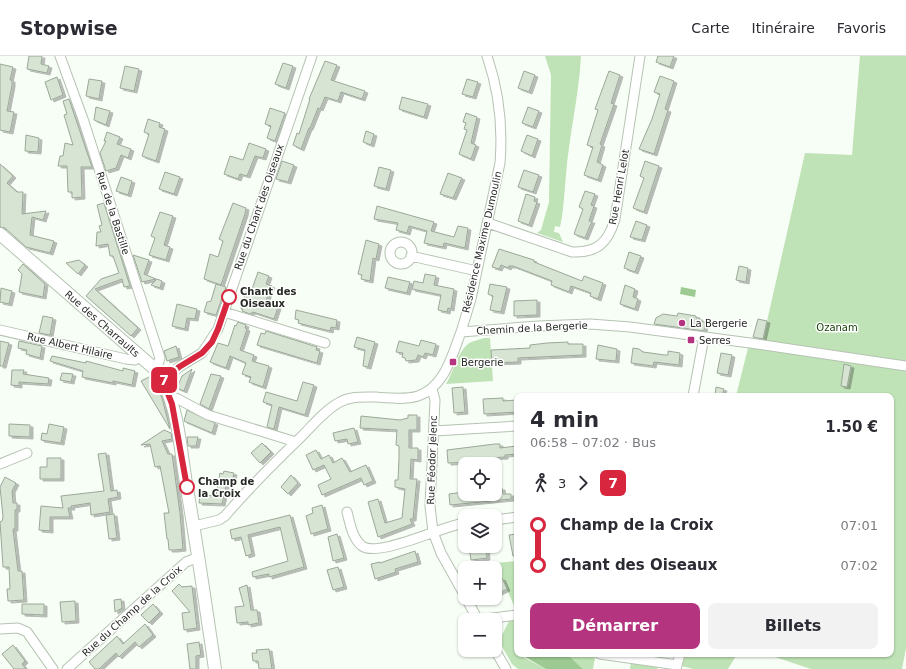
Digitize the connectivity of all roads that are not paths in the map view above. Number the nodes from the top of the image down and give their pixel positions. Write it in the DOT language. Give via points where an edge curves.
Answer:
graph roads {
  1 [pos="60,56"];
  2 [pos="312,56"];
  3 [pos="487,56"];
  4 [pos="640,56"];
  5 [pos="488,223"];
  6 [pos="0,234"];
  7 [pos="411,256"];
  8 [pos="477,271"];
  9 [pos="224,312"];
  10 [pos="0,330"];
  11 [pos="461,332"];
  12 [pos="704,337"];
  13 [pos="325,343"];
  14 [pos="140,356"];
  15 [pos="906,366"];
  16 [pos="158,367"];
  17 [pos="179,367"];
  18 [pos="163,381"];
  19 [pos="432,389"];
  20 [pos="694,393"];
  21 [pos="170,396"];
  22 [pos="514,426"];
  23 [pos="434,431"];
  24 [pos="296,442"];
  25 [pos="27,453"];
  26 [pos="0,464"];
  27 [pos="347,512"];
  28 [pos="514,517"];
  29 [pos="502,519"];
  30 [pos="458,524"];
  31 [pos="194,526"];
  32 [pos="433,532"];
  33 [pos="199,557"];
  34 [pos="458,583"];
  35 [pos="514,615"];
  36 [pos="502,617"];
  37 [pos="0,629"];
  38 [pos="499,657"];
  39 [pos="618,657"];
  40 [pos="679,657"];
  41 [pos="676,667"];
  42 [pos="53,669"];
  43 [pos="67,669"];
  44 [pos="215,669"];
  45 [pos="506,669"];
  1 -- 16 [label="street, Rue de la Bastille" via="158,351"];
  2 -- 9 [label="street, Rue du Chant des Oiseaux"];
  3 -- 5 [label="street, Résidence Maxime Dumoulin" via="498,101 501,145 498,181"];
  4 -- 5 [label="street, Rue Henri Lelot" via="615,219 605,241 596,249 572,252"];
  5 -- 8 [label="street, Résidence Maxime Dumoulin"];
  6 -- 14 [label="street, Rue des Charraults"];
  7 -- 8 [label="street"];
  8 -- 11 [label="street, Résidence Maxime Dumoulin"];
  9 -- 13 [label="street"];
  9 -- 17 [label="street, Rue du Chant des Oiseaux" via="212,342 202,353"];
  10 -- 14 [label="street, Rue Albert Hilaire" via="126,359 135,360"];
  11 -- 12 [label="street, Chemin de la Bergerie" via="590,324"];
  11 -- 19 [label="street" via="441,379"];
  12 -- 15 [label="street, Chemin de la Bergerie"];
  12 -- 20 [label="street"];
  14 -- 16 [label="street, Rue des Charraults"];
  16 -- 17 [label="street"];
  16 -- 18 [label="street, Rue des Charraults"];
  17 -- 18 [label="street, Rue du Chant des Oiseaux"];
  18 -- 21 [label="street, Rue des Charraults"];
  19 -- 23 [label="street, Rue Féodor Jelenc" via="435,400"];
  19 -- 24 [label="street" via="418,396 405,398 348,398 331,408"];
  21 -- 24 [label="street" via="208,415"];
  21 -- 31 [label="street, Rue des Charraults"];
  22 -- 23 [label="street"];
  23 -- 32 [label="street, Rue Féodor Jelenc" via="430,506"];
  24 -- 31 [label="street" via="225,516"];
  25 -- 26 [label="street"];
  27 -- 32 [label="street" via="358,542 370,550"];
  28 -- 29 [label="street"];
  30 -- 32 [label="street"];
  31 -- 33 [label="street, Rue des Charraults"];
  32 -- 34 [label="street, Rue Féodor Jelenc" via="441,553"];
  33 -- 43 [label="street, Rue du Champ de la Croix" via="186,562"];
  33 -- 44 [label="street, Rue des Charraults"];
  35 -- 36 [label="street"];
  37 -- 42 [label="street" via="18,628 27,632"];
  38 -- 45 [label="street"];
  39 -- 41 [label="street"];
  40 -- 41 [label="street"];
}
